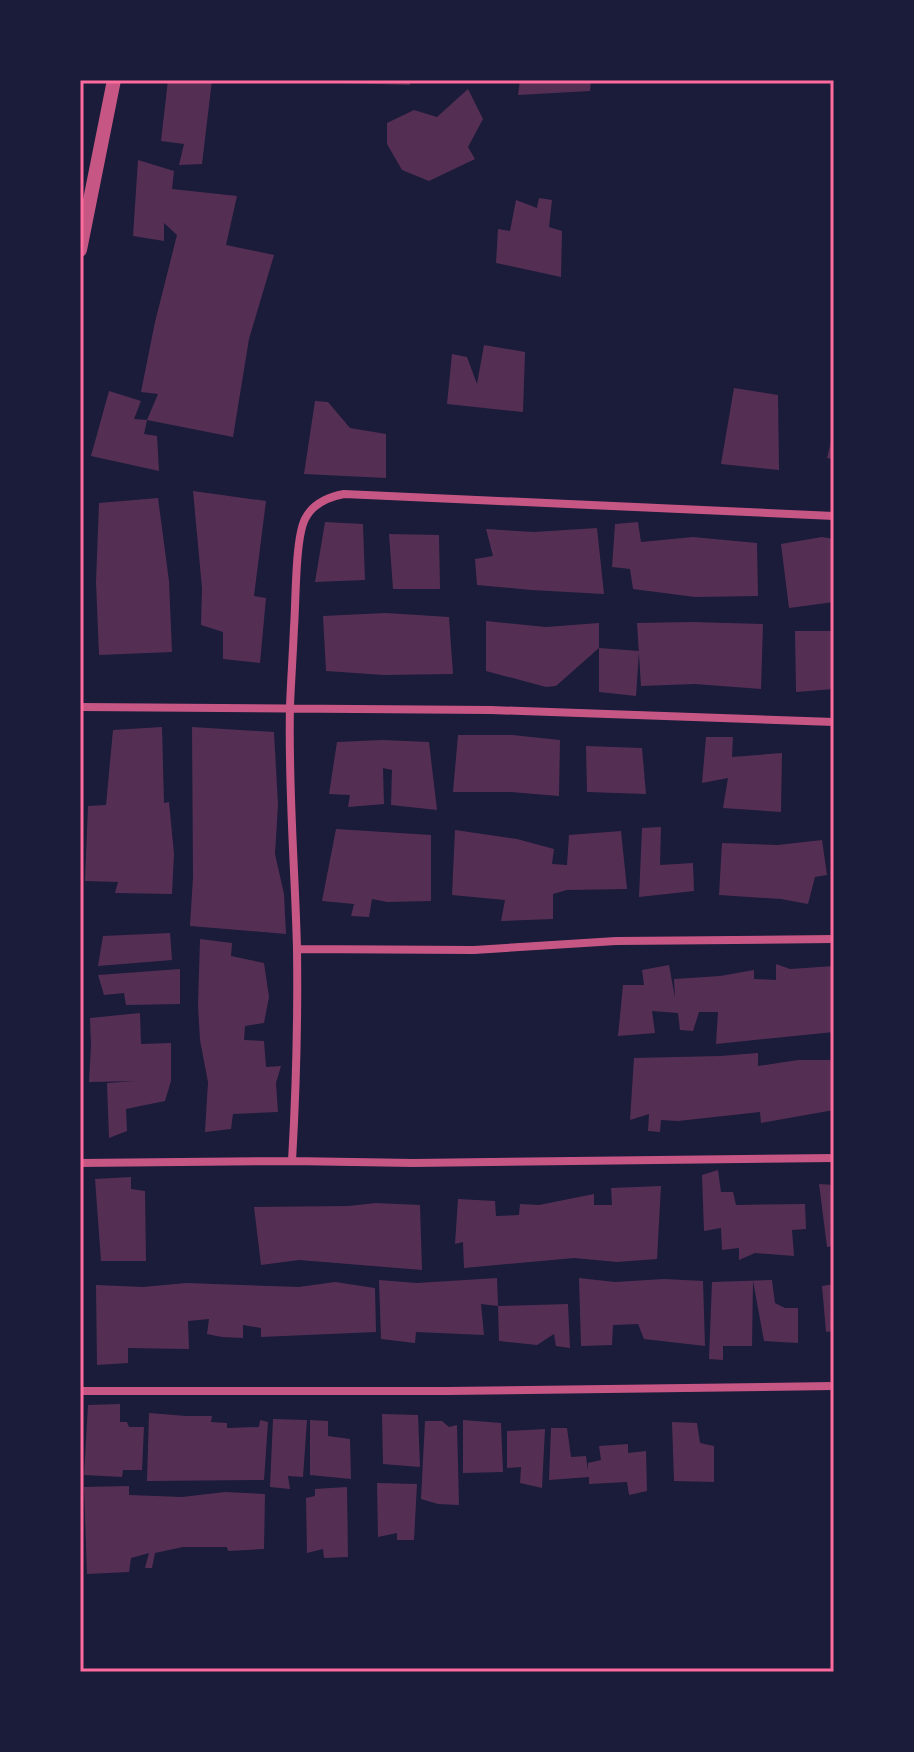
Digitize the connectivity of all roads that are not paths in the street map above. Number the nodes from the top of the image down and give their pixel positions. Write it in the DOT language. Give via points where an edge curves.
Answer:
graph roads {
  1 [pos="114,80"];
  2 [pos="80,250"];
  3 [pos="834,516"];
  4 [pos="80,707"];
  5 [pos="290,708"];
  6 [pos="834,722"];
  7 [pos="834,939"];
  8 [pos="297,949"];
  9 [pos="834,1158"];
  10 [pos="292,1161"];
  11 [pos="80,1163"];
  12 [pos="834,1386"];
  13 [pos="80,1391"];
  1 -- 2 [label="street"];
  3 -- 5 [label="street" via="329,496 310,511 302,529"];
  4 -- 5 [label="street"];
  5 -- 6 [label="street"];
  5 -- 8 [label="street"];
  7 -- 8 [label="street" via="616,941 474,950"];
  8 -- 10 [label="street"];
  9 -- 10 [label="street"];
  10 -- 11 [label="street"];
  12 -- 13 [label="street"];
}
